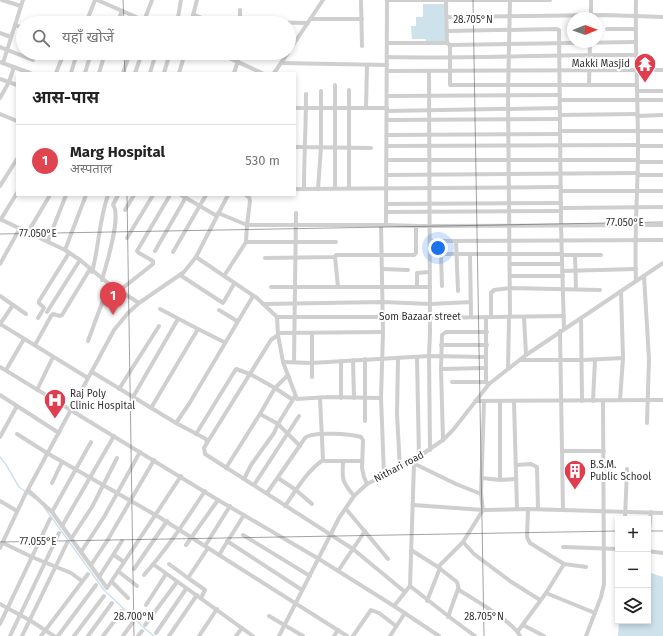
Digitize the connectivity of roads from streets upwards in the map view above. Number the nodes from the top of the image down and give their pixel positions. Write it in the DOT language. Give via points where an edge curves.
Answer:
graph roads {
  1 [pos="2,0"];
  2 [pos="23,0"];
  3 [pos="96,0"];
  4 [pos="152,0"];
  5 [pos="181,0"];
  6 [pos="197,0"];
  7 [pos="323,0"];
  8 [pos="362,0"];
  9 [pos="387,0"];
  10 [pos="510,0"];
  11 [pos="550,0"];
  12 [pos="591,0"];
  13 [pos="636,0"];
  14 [pos="446,1"];
  15 [pos="21,6"];
  16 [pos="240,10"];
  17 [pos="122,11"];
  18 [pos="591,12"];
  19 [pos="18,16"];
  20 [pos="89,16"];
  21 [pos="120,16"];
  22 [pos="132,16"];
  23 [pos="144,16"];
  24 [pos="178,16"];
  25 [pos="193,16"];
  26 [pos="240,16"];
  27 [pos="510,16"];
  28 [pos="447,17"];
  29 [pos="567,17"];
  30 [pos="603,17"];
  31 [pos="636,17"];
  32 [pos="663,17"];
  33 [pos="362,19"];
  34 [pos="296,21"];
  35 [pos="310,21"];
  36 [pos="16,22"];
  37 [pos="15,25"];
  38 [pos="607,29"];
  39 [pos="636,29"];
  40 [pos="510,30"];
  41 [pos="447,31"];
  42 [pos="0,32"];
  43 [pos="11,37"];
  44 [pos="296,41"];
  45 [pos="603,42"];
  46 [pos="636,42"];
  47 [pos="387,43"];
  48 [pos="560,43"];
  49 [pos="567,43"];
  50 [pos="448,44"];
  51 [pos="510,44"];
  52 [pos="362,46"];
  53 [pos="0,47"];
  54 [pos="590,48"];
  55 [pos="7,50"];
  56 [pos="16,53"];
  57 [pos="590,55"];
  58 [pos="636,55"];
  59 [pos="560,56"];
  60 [pos="387,57"];
  61 [pos="510,57"];
  62 [pos="450,58"];
  63 [pos="61,60"];
  64 [pos="75,60"];
  65 [pos="89,60"];
  66 [pos="103,60"];
  67 [pos="128,60"];
  68 [pos="140,60"];
  69 [pos="154,60"];
  70 [pos="168,60"];
  71 [pos="183,60"];
  72 [pos="283,60"];
  73 [pos="238,61"];
  74 [pos="2,63"];
  75 [pos="281,63"];
  76 [pos="367,65"];
  77 [pos="387,65"];
  78 [pos="14,67"];
  79 [pos="637,69"];
  80 [pos="589,70"];
  81 [pos="663,70"];
  82 [pos="560,71"];
  83 [pos="27,72"];
  84 [pos="56,72"];
  85 [pos="71,72"];
  86 [pos="85,72"];
  87 [pos="99,72"];
  88 [pos="123,72"];
  89 [pos="135,72"];
  90 [pos="150,72"];
  91 [pos="164,72"];
  92 [pos="179,72"];
  93 [pos="234,72"];
  94 [pos="260,72"];
  95 [pos="275,72"];
  96 [pos="387,72"];
  97 [pos="429,72"];
  98 [pos="450,72"];
  99 [pos="509,72"];
  100 [pos="0,79"];
  101 [pos="9,82"];
  102 [pos="16,85"];
  103 [pos="336,85"];
  104 [pos="509,85"];
  105 [pos="560,85"];
  106 [pos="589,85"];
  107 [pos="637,85"];
  108 [pos="349,90"];
  109 [pos="321,91"];
  110 [pos="637,91"];
  111 [pos="663,91"];
  112 [pos="306,94"];
  113 [pos="387,96"];
  114 [pos="429,96"];
  115 [pos="508,96"];
  116 [pos="0,98"];
  117 [pos="560,98"];
  118 [pos="663,100"];
  119 [pos="637,101"];
  120 [pos="296,108"];
  121 [pos="306,108"];
  122 [pos="350,108"];
  123 [pos="366,108"];
  124 [pos="560,108"];
  125 [pos="321,109"];
  126 [pos="336,109"];
  127 [pos="387,109"];
  128 [pos="429,109"];
  129 [pos="509,109"];
  130 [pos="0,114"];
  131 [pos="637,115"];
  132 [pos="663,115"];
  133 [pos="560,117"];
  134 [pos="509,119"];
  135 [pos="387,120"];
  136 [pos="429,120"];
  137 [pos="16,121"];
  138 [pos="638,131"];
  139 [pos="663,131"];
  140 [pos="560,133"];
  141 [pos="429,134"];
  142 [pos="509,134"];
  143 [pos="387,135"];
  144 [pos="429,145"];
  145 [pos="509,145"];
  146 [pos="560,145"];
  147 [pos="387,146"];
  148 [pos="638,146"];
  149 [pos="663,146"];
  150 [pos="296,147"];
  151 [pos="304,147"];
  152 [pos="321,147"];
  153 [pos="335,147"];
  154 [pos="350,148"];
  155 [pos="371,148"];
  156 [pos="560,159"];
  157 [pos="387,160"];
  158 [pos="429,160"];
  159 [pos="510,160"];
  160 [pos="638,161"];
  161 [pos="16,162"];
  162 [pos="663,162"];
  163 [pos="429,174"];
  164 [pos="510,174"];
  165 [pos="561,174"];
  166 [pos="638,174"];
  167 [pos="387,175"];
  168 [pos="663,175"];
  169 [pos="0,186"];
  170 [pos="335,188"];
  171 [pos="349,188"];
  172 [pos="387,188"];
  173 [pos="429,188"];
  174 [pos="510,188"];
  175 [pos="296,189"];
  176 [pos="304,189"];
  177 [pos="318,189"];
  178 [pos="561,189"];
  179 [pos="637,191"];
  180 [pos="663,191"];
  181 [pos="16,195"];
  182 [pos="49,196"];
  183 [pos="66,196"];
  184 [pos="86,196"];
  185 [pos="108,196"];
  186 [pos="118,196"];
  187 [pos="133,196"];
  188 [pos="152,196"];
  189 [pos="169,196"];
  190 [pos="183,196"];
  191 [pos="205,196"];
  192 [pos="227,196"];
  193 [pos="248,196"];
  194 [pos="510,203"];
  195 [pos="387,204"];
  196 [pos="429,204"];
  197 [pos="200,206"];
  198 [pos="561,207"];
  199 [pos="637,207"];
  200 [pos="663,207"];
  201 [pos="125,210"];
  202 [pos="510,211"];
  203 [pos="386,212"];
  204 [pos="429,212"];
  205 [pos="296,213"];
  206 [pos="218,214"];
  207 [pos="1,219"];
  208 [pos="247,225"];
  209 [pos="381,225"];
  210 [pos="386,225"];
  211 [pos="510,225"];
  212 [pos="561,225"];
  213 [pos="636,225"];
  214 [pos="663,225"];
  215 [pos="295,226"];
  216 [pos="416,226"];
  217 [pos="430,226"];
  218 [pos="20,228"];
  219 [pos="28,232"];
  220 [pos="127,238"];
  221 [pos="636,240"];
  222 [pos="663,240"];
  223 [pos="430,241"];
  224 [pos="456,241"];
  225 [pos="562,241"];
  226 [pos="48,242"];
  227 [pos="246,242"];
  228 [pos="294,242"];
  229 [pos="336,242"];
  230 [pos="510,242"];
  231 [pos="65,250"];
  232 [pos="155,251"];
  233 [pos="173,252"];
  234 [pos="69,253"];
  235 [pos="382,254"];
  236 [pos="510,254"];
  237 [pos="457,255"];
  238 [pos="470,255"];
  239 [pos="562,255"];
  240 [pos="575,255"];
  241 [pos="602,255"];
  242 [pos="196,257"];
  243 [pos="265,258"];
  244 [pos="294,258"];
  245 [pos="336,258"];
  246 [pos="80,260"];
  247 [pos="663,263"];
  248 [pos="0,264"];
  249 [pos="510,264"];
  250 [pos="562,264"];
  251 [pos="382,269"];
  252 [pos="636,269"];
  253 [pos="408,270"];
  254 [pos="562,270"];
  255 [pos="576,270"];
  256 [pos="91,271"];
  257 [pos="430,272"];
  258 [pos="180,275"];
  259 [pos="224,276"];
  260 [pos="510,276"];
  261 [pos="563,276"];
  262 [pos="644,276"];
  263 [pos="102,280"];
  264 [pos="636,281"];
  265 [pos="109,284"];
  266 [pos="234,284"];
  267 [pos="442,286"];
  268 [pos="271,287"];
  269 [pos="338,287"];
  270 [pos="383,287"];
  271 [pos="417,287"];
  272 [pos="430,287"];
  273 [pos="294,288"];
  274 [pos="510,288"];
  275 [pos="563,289"];
  276 [pos="576,289"];
  277 [pos="600,290"];
  278 [pos="119,291"];
  279 [pos="458,291"];
  280 [pos="621,291"];
  281 [pos="0,296"];
  282 [pos="253,296"];
  283 [pos="383,302"];
  284 [pos="471,302"];
  285 [pos="139,303"];
  286 [pos="294,303"];
  287 [pos="13,304"];
  288 [pos="264,304"];
  289 [pos="430,304"];
  290 [pos="160,309"];
  291 [pos="219,310"];
  292 [pos="47,312"];
  293 [pos="26,314"];
  294 [pos="564,316"];
  295 [pos="277,317"];
  296 [pos="383,317"];
  297 [pos="488,317"];
  298 [pos="510,317"];
  299 [pos="524,317"];
  300 [pos="38,318"];
  301 [pos="295,318"];
  302 [pos="430,318"];
  303 [pos="471,318"];
  304 [pos="581,318"];
  305 [pos="178,319"];
  306 [pos="238,321"];
  307 [pos="0,324"];
  308 [pos="159,326"];
  309 [pos="198,329"];
  310 [pos="562,330"];
  311 [pos="294,332"];
  312 [pos="383,332"];
  313 [pos="486,332"];
  314 [pos="312,333"];
  315 [pos="278,334"];
  316 [pos="24,339"];
  317 [pos="88,341"];
  318 [pos="224,342"];
  319 [pos="34,345"];
  320 [pos="442,345"];
  321 [pos="487,345"];
  322 [pos="526,355"];
  323 [pos="429,356"];
  324 [pos="441,356"];
  325 [pos="53,357"];
  326 [pos="486,357"];
  327 [pos="398,358"];
  328 [pos="417,358"];
  329 [pos="623,358"];
  330 [pos="381,359"];
  331 [pos="353,360"];
  332 [pos="365,360"];
  333 [pos="519,360"];
  334 [pos="560,360"];
  335 [pos="582,360"];
  336 [pos="595,360"];
  337 [pos="342,361"];
  338 [pos="283,362"];
  339 [pos="294,362"];
  340 [pos="311,363"];
  341 [pos="0,367"];
  342 [pos="486,368"];
  343 [pos="441,369"];
  344 [pos="508,369"];
  345 [pos="6,370"];
  346 [pos="92,372"];
  347 [pos="250,374"];
  348 [pos="288,376"];
  349 [pos="312,377"];
  350 [pos="88,378"];
  351 [pos="452,382"];
  352 [pos="487,383"];
  353 [pos="276,388"];
  354 [pos="119,389"];
  355 [pos="37,390"];
  356 [pos="0,395"];
  357 [pos="133,397"];
  358 [pos="294,398"];
  359 [pos="320,398"];
  360 [pos="341,398"];
  361 [pos="354,398"];
  362 [pos="365,398"];
  363 [pos="381,398"];
  364 [pos="603,400"];
  365 [pos="620,400"];
  366 [pos="648,400"];
  367 [pos="663,400"];
  368 [pos="475,401"];
  369 [pos="561,401"];
  370 [pos="582,401"];
  371 [pos="593,401"];
  372 [pos="484,402"];
  373 [pos="500,402"];
  374 [pos="514,402"];
  375 [pos="17,406"];
  376 [pos="151,408"];
  377 [pos="71,410"];
  378 [pos="260,414"];
  379 [pos="299,416"];
  380 [pos="365,421"];
  381 [pos="176,423"];
  382 [pos="647,423"];
  383 [pos="278,424"];
  384 [pos="59,433"];
  385 [pos="288,433"];
  386 [pos="17,434"];
  387 [pos="196,434"];
  388 [pos="322,434"];
  389 [pos="114,436"];
  390 [pos="0,437"];
  391 [pos="443,440"];
  392 [pos="92,442"];
  393 [pos="207,443"];
  394 [pos="300,446"];
  395 [pos="430,450"];
  396 [pos="563,451"];
  397 [pos="140,452"];
  398 [pos="604,452"];
  399 [pos="47,453"];
  400 [pos="419,457"];
  401 [pos="117,458"];
  402 [pos="154,460"];
  403 [pos="323,460"];
  404 [pos="362,460"];
  405 [pos="62,462"];
  406 [pos="343,462"];
  407 [pos="413,463"];
  408 [pos="516,465"];
  409 [pos="226,468"];
  410 [pos="400,468"];
  411 [pos="76,469"];
  412 [pos="627,469"];
  413 [pos="384,475"];
  414 [pos="181,476"];
  415 [pos="90,477"];
  416 [pos="278,478"];
  417 [pos="482,478"];
  418 [pos="244,479"];
  419 [pos="516,479"];
  420 [pos="500,480"];
  421 [pos="52,483"];
  422 [pos="103,484"];
  423 [pos="367,484"];
  424 [pos="254,485"];
  425 [pos="296,490"];
  426 [pos="205,491"];
  427 [pos="27,492"];
  428 [pos="118,492"];
  429 [pos="267,493"];
  430 [pos="481,494"];
  431 [pos="354,496"];
  432 [pos="131,500"];
  433 [pos="218,500"];
  434 [pos="0,501"];
  435 [pos="312,504"];
  436 [pos="413,505"];
  437 [pos="230,506"];
  438 [pos="285,506"];
  439 [pos="346,509"];
  440 [pos="517,509"];
  441 [pos="528,509"];
  442 [pos="538,509"];
  443 [pos="482,510"];
  444 [pos="563,510"];
  445 [pos="17,511"];
  446 [pos="604,511"];
  447 [pos="625,511"];
  448 [pos="52,512"];
  449 [pos="650,512"];
  450 [pos="663,512"];
  451 [pos="156,515"];
  452 [pos="244,515"];
  453 [pos="625,516"];
  454 [pos="650,516"];
  455 [pos="50,519"];
  456 [pos="167,521"];
  457 [pos="62,526"];
  458 [pos="180,530"];
  459 [pos="365,531"];
  460 [pos="59,534"];
  461 [pos="243,535"];
  462 [pos="331,535"];
  463 [pos="192,538"];
  464 [pos="71,539"];
  465 [pos="122,541"];
  466 [pos="227,541"];
  467 [pos="463,542"];
  468 [pos="3,543"];
  469 [pos="67,543"];
  470 [pos="186,544"];
  471 [pos="206,547"];
  472 [pos="563,547"];
  473 [pos="603,547"];
  474 [pos="0,548"];
  475 [pos="353,549"];
  476 [pos="615,549"];
  477 [pos="411,550"];
  478 [pos="651,551"];
  479 [pos="81,552"];
  480 [pos="663,553"];
  481 [pos="114,555"];
  482 [pos="219,555"];
  483 [pos="32,557"];
  484 [pos="388,558"];
  485 [pos="319,559"];
  486 [pos="46,561"];
  487 [pos="124,562"];
  488 [pos="154,564"];
  489 [pos="170,564"];
  490 [pos="564,564"];
  491 [pos="91,565"];
  492 [pos="55,566"];
  493 [pos="586,567"];
  494 [pos="439,568"];
  495 [pos="134,569"];
  496 [pos="118,571"];
  497 [pos="338,571"];
  498 [pos="88,574"];
  499 [pos="166,574"];
  500 [pos="144,575"];
  501 [pos="310,576"];
  502 [pos="99,577"];
  503 [pos="188,578"];
  504 [pos="82,581"];
  505 [pos="112,582"];
  506 [pos="177,582"];
  507 [pos="96,585"];
  508 [pos="137,586"];
  509 [pos="410,586"];
  510 [pos="186,589"];
  511 [pos="458,589"];
  512 [pos="302,590"];
  513 [pos="405,592"];
  514 [pos="546,593"];
  515 [pos="197,595"];
  516 [pos="104,596"];
  517 [pos="128,598"];
  518 [pos="201,598"];
  519 [pos="427,600"];
  520 [pos="540,600"];
  521 [pos="112,603"];
  522 [pos="0,604"];
  523 [pos="296,604"];
  524 [pos="146,605"];
  525 [pos="394,606"];
  526 [pos="7,608"];
  527 [pos="217,609"];
  528 [pos="122,611"];
  529 [pos="405,613"];
  530 [pos="595,613"];
  531 [pos="20,615"];
  532 [pos="269,616"];
  533 [pos="448,617"];
  534 [pos="30,620"];
  535 [pos="133,622"];
  536 [pos="0,624"];
  537 [pos="145,625"];
  538 [pos="523,625"];
  539 [pos="285,626"];
  540 [pos="396,626"];
  541 [pos="242,628"];
  542 [pos="46,630"];
  543 [pos="338,630"];
  544 [pos="142,631"];
  545 [pos="156,633"];
  546 [pos="519,634"];
  547 [pos="10,636"];
  548 [pos="22,636"];
  549 [pos="41,636"];
  550 [pos="54,636"];
  551 [pos="58,636"];
  552 [pos="74,636"];
  553 [pos="88,636"];
  554 [pos="103,636"];
  555 [pos="123,636"];
  556 [pos="138,636"];
  557 [pos="169,636"];
  558 [pos="199,636"];
  559 [pos="236,636"];
  560 [pos="253,636"];
  561 [pos="279,636"];
  562 [pos="303,636"];
  563 [pos="334,636"];
  564 [pos="347,636"];
  565 [pos="353,636"];
  566 [pos="390,636"];
  567 [pos="439,636"];
  568 [pos="475,636"];
  569 [pos="544,636"];
  570 [pos="586,636"];
  1 -- 15 [label="street"];
  2 -- 15 [label="street"];
  3 -- 17 [label="street"];
  3 -- 20 [label="street"];
  4 -- 23 [label="street"];
  5 -- 24 [label="street"];
  6 -- 25 [label="street"];
  7 -- 35 [label="street"];
  8 -- 33 [label="street"];
  9 -- 14 [label="street"];
  9 -- 47 [label="street"];
  10 -- 11 [label="street"];
  10 -- 14 [label="street"];
  10 -- 27 [label="street"];
  12 -- 18 [label="street"];
  13 -- 31 [label="street"];
  14 -- 28 [label="street"];
  15 -- 19 [label="street"];
  16 -- 26 [label="street"];
  17 -- 21 [label="street"];
  17 -- 22 [label="street"];
  27 -- 28 [label="street"];
  27 -- 29 [label="street"];
  27 -- 40 [label="street"];
  28 -- 41 [label="street"];
  30 -- 31 [label="street"];
  31 -- 32 [label="street"];
  31 -- 39 [label="street"];
  33 -- 35 [label="street"];
  33 -- 52 [label="street"];
  34 -- 35 [label="street"];
  35 -- 44 [label="street"];
  36 -- 37 [label="street"];
  37 -- 43 [label="street"];
  38 -- 39 [label="street"];
  39 -- 46 [label="street"];
  40 -- 41 [label="street"];
  40 -- 48 [label="street" via="557,29 560,32"];
  40 -- 51 [label="street"];
  41 -- 50 [label="street"];
  42 -- 43 [label="street"];
  43 -- 55 [label="street"];
  45 -- 46 [label="street"];
  46 -- 58 [label="street"];
  47 -- 50 [label="street"];
  47 -- 60 [label="street"];
  48 -- 49 [label="street"];
  48 -- 51 [label="street"];
  48 -- 59 [label="street"];
  50 -- 51 [label="street"];
  50 -- 62 [label="street"];
  51 -- 61 [label="street"];
  53 -- 55 [label="street"];
  54 -- 57 [label="street"];
  55 -- 56 [label="street"];
  55 -- 74 [label="street"];
  57 -- 58 [label="street"];
  57 -- 59 [label="street"];
  57 -- 80 [label="street"];
  58 -- 79 [label="street"];
  59 -- 61 [label="street"];
  59 -- 82 [label="street"];
  60 -- 62 [label="street"];
  60 -- 77 [label="street"];
  61 -- 62 [label="street"];
  61 -- 99 [label="street"];
  62 -- 98 [label="street"];
  63 -- 84 [label="street"];
  64 -- 85 [label="street"];
  65 -- 86 [label="street"];
  66 -- 87 [label="street"];
  67 -- 88 [label="street"];
  68 -- 89 [label="street"];
  69 -- 90 [label="street"];
  70 -- 91 [label="street"];
  71 -- 92 [label="street"];
  72 -- 75 [label="street"];
  73 -- 93 [label="street"];
  73 -- 94 [label="street"];
  74 -- 78 [label="street"];
  75 -- 76 [label="street"];
  75 -- 95 [label="street"];
  76 -- 77 [label="street"];
  76 -- 123 [label="street"];
  77 -- 96 [label="street"];
  78 -- 83 [label="street"];
  78 -- 101 [label="street"];
  79 -- 80 [label="street"];
  79 -- 81 [label="street"];
  79 -- 107 [label="street"];
  80 -- 82 [label="street"];
  80 -- 106 [label="street"];
  82 -- 99 [label="street"];
  82 -- 105 [label="street"];
  96 -- 97 [label="street"];
  96 -- 113 [label="street"];
  97 -- 98 [label="street"];
  97 -- 114 [label="street"];
  98 -- 99 [label="street"];
  98 -- 104 [label="street" via="451,86"];
  99 -- 104 [label="street"];
  100 -- 101 [label="street"];
  101 -- 102 [label="street"];
  101 -- 116 [label="street"];
  103 -- 126 [label="street"];
  104 -- 105 [label="street"];
  104 -- 115 [label="street"];
  105 -- 106 [label="street"];
  105 -- 117 [label="street"];
  106 -- 107 [label="street"];
  107 -- 110 [label="street"];
  108 -- 122 [label="street"];
  109 -- 125 [label="street"];
  110 -- 111 [label="street"];
  110 -- 119 [label="street"];
  112 -- 121 [label="street"];
  113 -- 114 [label="street"];
  113 -- 127 [label="street"];
  114 -- 115 [label="street"];
  114 -- 128 [label="street"];
  115 -- 117 [label="street"];
  115 -- 129 [label="street"];
  117 -- 119 [label="street"];
  117 -- 124 [label="street"];
  118 -- 119 [label="street"];
  119 -- 131 [label="street"];
  120 -- 121 [label="street"];
  121 -- 125 [label="street"];
  121 -- 151 [label="street"];
  122 -- 123 [label="street"];
  122 -- 126 [label="street"];
  122 -- 154 [label="street"];
  123 -- 127 [label="street"];
  124 -- 129 [label="street"];
  124 -- 133 [label="street"];
  125 -- 126 [label="street"];
  125 -- 152 [label="street"];
  126 -- 153 [label="street"];
  127 -- 128 [label="street"];
  127 -- 135 [label="street"];
  128 -- 129 [label="street"];
  128 -- 136 [label="street"];
  129 -- 134 [label="street"];
  130 -- 137 [label="street"];
  131 -- 132 [label="street"];
  131 -- 133 [label="street"];
  131 -- 138 [label="street"];
  133 -- 134 [label="street"];
  133 -- 140 [label="street"];
  134 -- 136 [label="street"];
  134 -- 142 [label="street"];
  135 -- 136 [label="street"];
  135 -- 143 [label="street"];
  136 -- 141 [label="street"];
  138 -- 139 [label="street"];
  138 -- 140 [label="street"];
  138 -- 148 [label="street"];
  140 -- 142 [label="street"];
  140 -- 146 [label="street"];
  141 -- 142 [label="street"];
  141 -- 143 [label="street"];
  141 -- 144 [label="street"];
  142 -- 145 [label="street"];
  143 -- 147 [label="street"];
  144 -- 145 [label="street"];
  144 -- 147 [label="street"];
  144 -- 158 [label="street"];
  145 -- 146 [label="street"];
  145 -- 159 [label="street"];
  146 -- 148 [label="street"];
  146 -- 156 [label="street"];
  147 -- 157 [label="street"];
  148 -- 149 [label="street"];
  148 -- 160 [label="street"];
  150 -- 151 [label="street"];
  151 -- 152 [label="street"];
  151 -- 176 [label="street"];
  152 -- 153 [label="street"];
  152 -- 177 [label="street"];
  153 -- 154 [label="street"];
  153 -- 170 [label="street"];
  154 -- 155 [label="street"];
  154 -- 171 [label="street"];
  156 -- 159 [label="street"];
  156 -- 160 [label="street"];
  156 -- 165 [label="street"];
  157 -- 158 [label="street"];
  157 -- 167 [label="street"];
  158 -- 159 [label="street"];
  158 -- 163 [label="street"];
  159 -- 164 [label="street"];
  160 -- 162 [label="street"];
  160 -- 166 [label="street"];
  161 -- 169 [label="street"];
  163 -- 164 [label="street"];
  163 -- 167 [label="street"];
  163 -- 173 [label="street"];
  164 -- 165 [label="street"];
  164 -- 174 [label="street"];
  165 -- 166 [label="street"];
  165 -- 178 [label="street"];
  166 -- 168 [label="street"];
  166 -- 179 [label="street"];
  167 -- 172 [label="street"];
  170 -- 171 [label="street"];
  170 -- 177 [label="street"];
  171 -- 172 [label="street"];
  172 -- 173 [label="street"];
  172 -- 195 [label="street"];
  173 -- 174 [label="street"];
  173 -- 196 [label="street"];
  174 -- 178 [label="street"];
  174 -- 194 [label="street"];
  175 -- 176 [label="street"];
  176 -- 177 [label="street"];
  178 -- 179 [label="street"];
  178 -- 198 [label="street"];
  179 -- 180 [label="street"];
  179 -- 199 [label="street"];
  181 -- 207 [label="street"];
  182 -- 219 [label="street"];
  183 -- 226 [label="street"];
  184 -- 231 [label="street"];
  185 -- 256 [label="street" via="98,251"];
  186 -- 263 [label="street" via="113,205 116,210 114,238"];
  187 -- 201 [label="street"];
  188 -- 220 [label="street"];
  189 -- 278 [label="street" via="137,251 153,261 153,264"];
  190 -- 197 [label="street"];
  190 -- 232 [label="street"];
  191 -- 197 [label="street"];
  192 -- 206 [label="street"];
  193 -- 208 [label="street" via="250,201"];
  194 -- 196 [label="street"];
  194 -- 198 [label="street"];
  194 -- 202 [label="street"];
  195 -- 196 [label="street"];
  195 -- 203 [label="street"];
  196 -- 204 [label="street"];
  197 -- 206 [label="street"];
  197 -- 233 [label="street"];
  198 -- 199 [label="street"];
  198 -- 202 [label="street"];
  198 -- 212 [label="street"];
  199 -- 200 [label="street"];
  199 -- 213 [label="street"];
  202 -- 204 [label="street"];
  202 -- 211 [label="street"];
  203 -- 204 [label="street"];
  203 -- 210 [label="street"];
  204 -- 217 [label="street"];
  205 -- 215 [label="street"];
  206 -- 208 [label="street"];
  206 -- 242 [label="street"];
  207 -- 218 [label="street"];
  208 -- 215 [label="street"];
  208 -- 227 [label="street"];
  209 -- 210 [label="street"];
  209 -- 215 [label="street"];
  209 -- 235 [label="street"];
  210 -- 216 [label="street"];
  211 -- 212 [label="street"];
  211 -- 217 [label="street"];
  211 -- 230 [label="street"];
  212 -- 213 [label="street"];
  212 -- 225 [label="street"];
  213 -- 214 [label="street"];
  213 -- 221 [label="street"];
  215 -- 228 [label="street"];
  216 -- 217 [label="street"];
  216 -- 235 [label="street" via="415,254"];
  217 -- 223 [label="street"];
  218 -- 219 [label="street"];
  218 -- 248 [label="street"];
  219 -- 226 [label="street"];
  221 -- 222 [label="street"];
  221 -- 225 [label="street"];
  221 -- 252 [label="street"];
  223 -- 224 [label="street"];
  223 -- 257 [label="street"];
  224 -- 230 [label="street"];
  224 -- 237 [label="street"];
  225 -- 230 [label="street"];
  225 -- 239 [label="street"];
  226 -- 231 [label="street"];
  227 -- 228 [label="street"];
  227 -- 259 [label="street"];
  228 -- 229 [label="street"];
  228 -- 244 [label="street"];
  230 -- 236 [label="street"];
  231 -- 234 [label="street"];
  234 -- 246 [label="street"];
  234 -- 300 [label="street" via="39,301 44,308"];
  235 -- 245 [label="street" via="336,255"];
  235 -- 251 [label="street"];
  236 -- 238 [label="street"];
  236 -- 239 [label="street"];
  236 -- 249 [label="street"];
  237 -- 238 [label="street"];
  237 -- 267 [label="street" via="442,255"];
  237 -- 279 [label="street"];
  238 -- 284 [label="street"];
  239 -- 240 [label="street"];
  239 -- 250 [label="street"];
  240 -- 241 [label="street"];
  240 -- 255 [label="street"];
  242 -- 258 [label="street"];
  242 -- 259 [label="street"];
  243 -- 244 [label="street"];
  244 -- 245 [label="street"];
  244 -- 273 [label="street"];
  245 -- 269 [label="street"];
  246 -- 256 [label="street"];
  246 -- 292 [label="street"];
  247 -- 262 [label="street, Nithari road"];
  249 -- 250 [label="street"];
  249 -- 260 [label="street"];
  250 -- 254 [label="street"];
  251 -- 253 [label="street"];
  251 -- 270 [label="street"];
  252 -- 255 [label="street"];
  252 -- 264 [label="street"];
  254 -- 255 [label="street"];
  254 -- 261 [label="street"];
  255 -- 276 [label="street"];
  256 -- 263 [label="street"];
  256 -- 319 [label="street" via="62,315 51,316"];
  257 -- 271 [label="street" via="417,273"];
  257 -- 272 [label="street"];
  258 -- 266 [label="street" via="223,303"];
  258 -- 285 [label="street"];
  259 -- 266 [label="street"];
  260 -- 261 [label="street"];
  260 -- 274 [label="street"];
  261 -- 275 [label="street"];
  262 -- 264 [label="street, Nithari road"];
  262 -- 366 [label="street" via="649,359"];
  263 -- 265 [label="street"];
  264 -- 280 [label="street, Nithari road"];
  265 -- 278 [label="street"];
  265 -- 317 [label="street"];
  266 -- 282 [label="street"];
  268 -- 273 [label="street"];
  269 -- 270 [label="street"];
  269 -- 273 [label="street"];
  270 -- 271 [label="street"];
  270 -- 283 [label="street"];
  271 -- 272 [label="street"];
  272 -- 289 [label="street"];
  273 -- 286 [label="street"];
  274 -- 275 [label="street"];
  274 -- 297 [label="street" via="492,292"];
  274 -- 298 [label="street"];
  275 -- 276 [label="street"];
  275 -- 294 [label="street"];
  276 -- 277 [label="street"];
  278 -- 285 [label="street"];
  280 -- 304 [label="street, Nithari road"];
  280 -- 329 [label="street"];
  281 -- 287 [label="street"];
  282 -- 288 [label="street"];
  282 -- 306 [label="street"];
  283 -- 286 [label="street"];
  283 -- 289 [label="street"];
  283 -- 296 [label="street"];
  284 -- 289 [label="street"];
  284 -- 303 [label="street"];
  285 -- 346 [label="street" via="117,326"];
  286 -- 288 [label="street"];
  286 -- 301 [label="street"];
  287 -- 293 [label="street"];
  287 -- 307 [label="street"];
  288 -- 295 [label="street"];
  289 -- 302 [label="street"];
  290 -- 305 [label="street"];
  291 -- 306 [label="street"];
  294 -- 299 [label="street, Som Bazaar street"];
  294 -- 310 [label="street"];
  295 -- 301 [label="street, Som Bazaar street"];
  295 -- 315 [label="street"];
  296 -- 301 [label="street, Som Bazaar street"];
  296 -- 302 [label="street, Som Bazaar street"];
  296 -- 312 [label="street"];
  297 -- 298 [label="street, Som Bazaar street"];
  297 -- 303 [label="street, Som Bazaar street"];
  297 -- 313 [label="street"];
  298 -- 299 [label="street, Som Bazaar street"];
  298 -- 344 [label="street"];
  299 -- 322 [label="street"];
  301 -- 311 [label="street"];
  302 -- 303 [label="street, Som Bazaar street"];
  302 -- 323 [label="street"];
  304 -- 310 [label="street, Nithari road"];
  304 -- 335 [label="street"];
  305 -- 309 [label="street"];
  305 -- 357 [label="street"];
  306 -- 318 [label="street"];
  307 -- 316 [label="street"];
  308 -- 354 [label="street"];
  309 -- 318 [label="street"];
  309 -- 376 [label="street"];
  310 -- 322 [label="street, Nithari road"];
  310 -- 334 [label="street"];
  311 -- 314 [label="street"];
  311 -- 315 [label="street"];
  311 -- 339 [label="street"];
  312 -- 314 [label="street"];
  312 -- 330 [label="street"];
  313 -- 320 [label="street" via="446,332 442,335"];
  313 -- 321 [label="street"];
  314 -- 340 [label="street"];
  315 -- 338 [label="street"];
  315 -- 347 [label="street" via="271,340"];
  316 -- 319 [label="street"];
  316 -- 345 [label="street"];
  318 -- 381 [label="street"];
  319 -- 325 [label="street"];
  320 -- 321 [label="street"];
  320 -- 324 [label="street"];
  321 -- 326 [label="street"];
  322 -- 333 [label="street, Nithari road"];
  323 -- 324 [label="street"];
  323 -- 328 [label="street"];
  323 -- 395 [label="street"];
  324 -- 326 [label="street"];
  324 -- 343 [label="street"];
  325 -- 350 [label="street"];
  325 -- 355 [label="street"];
  326 -- 342 [label="street"];
  327 -- 328 [label="street"];
  327 -- 330 [label="street"];
  327 -- 410 [label="street" via="397,414"];
  328 -- 400 [label="street"];
  329 -- 336 [label="street"];
  329 -- 365 [label="street"];
  330 -- 332 [label="street"];
  330 -- 363 [label="street"];
  331 -- 332 [label="street"];
  331 -- 337 [label="street"];
  331 -- 361 [label="street"];
  332 -- 362 [label="street"];
  333 -- 334 [label="street"];
  333 -- 344 [label="street, Nithari road"];
  334 -- 335 [label="street"];
  334 -- 369 [label="street"];
  335 -- 336 [label="street"];
  335 -- 370 [label="street"];
  336 -- 371 [label="street"];
  337 -- 340 [label="street"];
  337 -- 360 [label="street"];
  338 -- 339 [label="street"];
  338 -- 348 [label="street"];
  339 -- 340 [label="street"];
  340 -- 349 [label="street"];
  341 -- 345 [label="street"];
  342 -- 343 [label="street"];
  342 -- 352 [label="street"];
  343 -- 391 [label="street"];
  344 -- 352 [label="street, Nithari road"];
  345 -- 355 [label="street"];
  346 -- 350 [label="street"];
  346 -- 354 [label="street"];
  347 -- 353 [label="street"];
  347 -- 387 [label="street" via="234,370"];
  347 -- 393 [label="street"];
  348 -- 353 [label="street"];
  348 -- 358 [label="street"];
  350 -- 377 [label="street"];
  351 -- 352 [label="street"];
  352 -- 368 [label="street, Nithari road"];
  353 -- 358 [label="street"];
  353 -- 378 [label="street"];
  354 -- 357 [label="street"];
  355 -- 377 [label="street"];
  356 -- 375 [label="street"];
  357 -- 376 [label="street"];
  358 -- 359 [label="street"];
  358 -- 383 [label="street"];
  359 -- 360 [label="street"];
  359 -- 388 [label="street"];
  360 -- 361 [label="street"];
  361 -- 362 [label="street"];
  362 -- 363 [label="street"];
  362 -- 380 [label="street"];
  363 -- 413 [label="street"];
  364 -- 365 [label="street"];
  364 -- 371 [label="street"];
  364 -- 398 [label="street"];
  365 -- 366 [label="street"];
  366 -- 367 [label="street"];
  366 -- 382 [label="street"];
  368 -- 372 [label="street"];
  368 -- 391 [label="street, Nithari road"];
  369 -- 370 [label="street"];
  369 -- 374 [label="street"];
  369 -- 396 [label="street"];
  370 -- 371 [label="street"];
  372 -- 373 [label="street"];
  372 -- 417 [label="street"];
  373 -- 374 [label="street"];
  373 -- 420 [label="street"];
  374 -- 408 [label="street"];
  375 -- 384 [label="street"];
  375 -- 390 [label="street"];
  376 -- 381 [label="street"];
  377 -- 384 [label="street"];
  377 -- 389 [label="street"];
  378 -- 383 [label="street"];
  378 -- 409 [label="street"];
  379 -- 385 [label="street"];
  381 -- 387 [label="street"];
  383 -- 385 [label="street"];
  383 -- 418 [label="street"];
  384 -- 399 [label="street"];
  385 -- 394 [label="street"];
  385 -- 424 [label="street"];
  386 -- 399 [label="street"];
  387 -- 393 [label="street" via="206,439"];
  388 -- 394 [label="street" via="307,436"];
  388 -- 403 [label="street"];
  388 -- 404 [label="street" via="361,437"];
  389 -- 397 [label="street"];
  389 -- 415 [label="street"];
  391 -- 395 [label="street, Nithari road"];
  392 -- 411 [label="street"];
  393 -- 409 [label="street" via="204,448 205,454"];
  394 -- 416 [label="street"];
  395 -- 400 [label="street, Nithari road"];
  396 -- 398 [label="street"];
  396 -- 444 [label="street"];
  397 -- 402 [label="street"];
  397 -- 428 [label="street"];
  398 -- 446 [label="street"];
  399 -- 405 [label="street"];
  399 -- 427 [label="street"];
  400 -- 407 [label="street, Nithari road"];
  401 -- 422 [label="street"];
  402 -- 414 [label="street"];
  402 -- 432 [label="street"];
  403 -- 406 [label="street"];
  403 -- 425 [label="street" via="313,468"];
  404 -- 406 [label="street"];
  404 -- 423 [label="street"];
  405 -- 411 [label="street"];
  405 -- 421 [label="street"];
  406 -- 431 [label="street" via="342,479"];
  407 -- 410 [label="street, Nithari road"];
  407 -- 430 [label="street"];
  407 -- 436 [label="street"];
  408 -- 419 [label="street"];
  408 -- 442 [label="street" via="531,464 537,467"];
  409 -- 418 [label="street"];
  410 -- 413 [label="street, Nithari road"];
  411 -- 415 [label="street"];
  411 -- 448 [label="street"];
  412 -- 447 [label="street"];
  413 -- 423 [label="street, Nithari road"];
  414 -- 426 [label="street"];
  414 -- 451 [label="street"];
  415 -- 422 [label="street"];
  415 -- 457 [label="street"];
  416 -- 425 [label="street"];
  416 -- 429 [label="street"];
  417 -- 420 [label="street"];
  417 -- 430 [label="street"];
  418 -- 424 [label="street"];
  419 -- 420 [label="street"];
  419 -- 440 [label="street"];
  422 -- 428 [label="street"];
  422 -- 464 [label="street"];
  423 -- 431 [label="street, Nithari road"];
  424 -- 429 [label="street"];
  425 -- 435 [label="street"];
  425 -- 438 [label="street"];
  426 -- 433 [label="street"];
  426 -- 458 [label="street"];
  427 -- 445 [label="street"];
  427 -- 448 [label="street"];
  428 -- 432 [label="street"];
  428 -- 479 [label="street"];
  429 -- 438 [label="street"];
  430 -- 443 [label="street"];
  431 -- 439 [label="street, Nithari road"];
  432 -- 451 [label="street"];
  432 -- 491 [label="street"];
  433 -- 437 [label="street"];
  433 -- 463 [label="street"];
  434 -- 445 [label="street"];
  436 -- 443 [label="street"];
  436 -- 477 [label="street"];
  437 -- 452 [label="street"];
  437 -- 471 [label="street"];
  438 -- 462 [label="street"];
  439 -- 459 [label="street"];
  439 -- 462 [label="street, Nithari road"];
  440 -- 441 [label="street"];
  440 -- 443 [label="street"];
  441 -- 442 [label="street"];
  441 -- 490 [label="street" via="530,543"];
  442 -- 444 [label="street"];
  443 -- 467 [label="street"];
  444 -- 446 [label="street"];
  445 -- 468 [label="street"];
  446 -- 447 [label="street"];
  446 -- 473 [label="street"];
  447 -- 449 [label="street"];
  447 -- 453 [label="street"];
  448 -- 457 [label="street"];
  449 -- 450 [label="street"];
  449 -- 454 [label="street"];
  451 -- 456 [label="street"];
  451 -- 487 [label="street"];
  452 -- 466 [label="street"];
  452 -- 485 [label="street"];
  455 -- 483 [label="street"];
  456 -- 458 [label="street"];
  456 -- 495 [label="street"];
  457 -- 464 [label="street"];
  458 -- 463 [label="street"];
  458 -- 488 [label="street"];
  459 -- 475 [label="street"];
  459 -- 484 [label="street"];
  460 -- 486 [label="street"];
  461 -- 501 [label="street"];
  462 -- 475 [label="street"];
  462 -- 485 [label="street, Nithari road"];
  463 -- 470 [label="street"];
  463 -- 471 [label="street"];
  464 -- 479 [label="street"];
  465 -- 481 [label="street"];
  466 -- 482 [label="street"];
  466 -- 512 [label="street"];
  467 -- 494 [label="street"];
  467 -- 520 [label="street" via="474,554"];
  468 -- 474 [label="street"];
  468 -- 483 [label="street"];
  469 -- 492 [label="street"];
  471 -- 482 [label="street"];
  471 -- 503 [label="street"];
  472 -- 473 [label="street"];
  473 -- 476 [label="street"];
  473 -- 530 [label="street" via="603,591"];
  475 -- 497 [label="street"];
  475 -- 513 [label="street"];
  477 -- 494 [label="street"];
  477 -- 509 [label="street"];
  478 -- 480 [label="street"];
  479 -- 491 [label="street"];
  481 -- 487 [label="street"];
  481 -- 502 [label="street"];
  482 -- 523 [label="street"];
  483 -- 486 [label="street"];
  483 -- 526 [label="street"];
  485 -- 497 [label="street"];
  485 -- 501 [label="street, Nithari road"];
  486 -- 492 [label="street"];
  486 -- 531 [label="street"];
  487 -- 496 [label="street"];
  488 -- 499 [label="street"];
  488 -- 500 [label="street"];
  489 -- 503 [label="street"];
  490 -- 493 [label="street"];
  490 -- 514 [label="street"];
  491 -- 502 [label="street"];
  492 -- 504 [label="street"];
  492 -- 534 [label="street"];
  494 -- 511 [label="street" via="457,582"];
  494 -- 519 [label="street"];
  496 -- 505 [label="street"];
  496 -- 508 [label="street"];
  497 -- 525 [label="street"];
  498 -- 504 [label="street"];
  499 -- 506 [label="street"];
  499 -- 524 [label="street"];
  501 -- 512 [label="street, Nithari road"];
  502 -- 505 [label="street" via="107,588"];
  503 -- 518 [label="street" via="204,588"];
  504 -- 542 [label="street"];
  505 -- 517 [label="street"];
  506 -- 510 [label="street"];
  506 -- 537 [label="street"];
  507 -- 551 [label="street"];
  509 -- 513 [label="street"];
  509 -- 519 [label="street"];
  510 -- 515 [label="street"];
  510 -- 545 [label="street"];
  511 -- 533 [label="street"];
  511 -- 546 [label="street" via="478,601"];
  512 -- 523 [label="street, Nithari road"];
  513 -- 525 [label="street"];
  514 -- 520 [label="street"];
  514 -- 530 [label="street"];
  515 -- 518 [label="street"];
  515 -- 557 [label="street"];
  516 -- 552 [label="street"];
  518 -- 527 [label="street"];
  519 -- 533 [label="street"];
  520 -- 538 [label="street"];
  521 -- 553 [label="street"];
  522 -- 526 [label="street"];
  523 -- 539 [label="street, Nithari road"];
  523 -- 543 [label="street"];
  525 -- 529 [label="street"];
  526 -- 531 [label="street"];
  526 -- 536 [label="street"];
  527 -- 541 [label="street"];
  527 -- 558 [label="street"];
  528 -- 554 [label="street"];
  529 -- 540 [label="street"];
  529 -- 567 [label="street"];
  530 -- 570 [label="street"];
  531 -- 534 [label="street"];
  531 -- 547 [label="street"];
  532 -- 539 [label="street"];
  533 -- 568 [label="street"];
  534 -- 542 [label="street"];
  534 -- 548 [label="street"];
  535 -- 555 [label="street"];
  538 -- 546 [label="street"];
  538 -- 569 [label="street"];
  539 -- 561 [label="street, Nithari road"];
  539 -- 562 [label="street"];
  540 -- 565 [label="street" via="371,610"];
  540 -- 566 [label="street"];
  541 -- 559 [label="street"];
  541 -- 560 [label="street"];
  542 -- 549 [label="street"];
  542 -- 550 [label="street"];
  543 -- 563 [label="street"];
  543 -- 564 [label="street"];
  544 -- 556 [label="street"];
}
